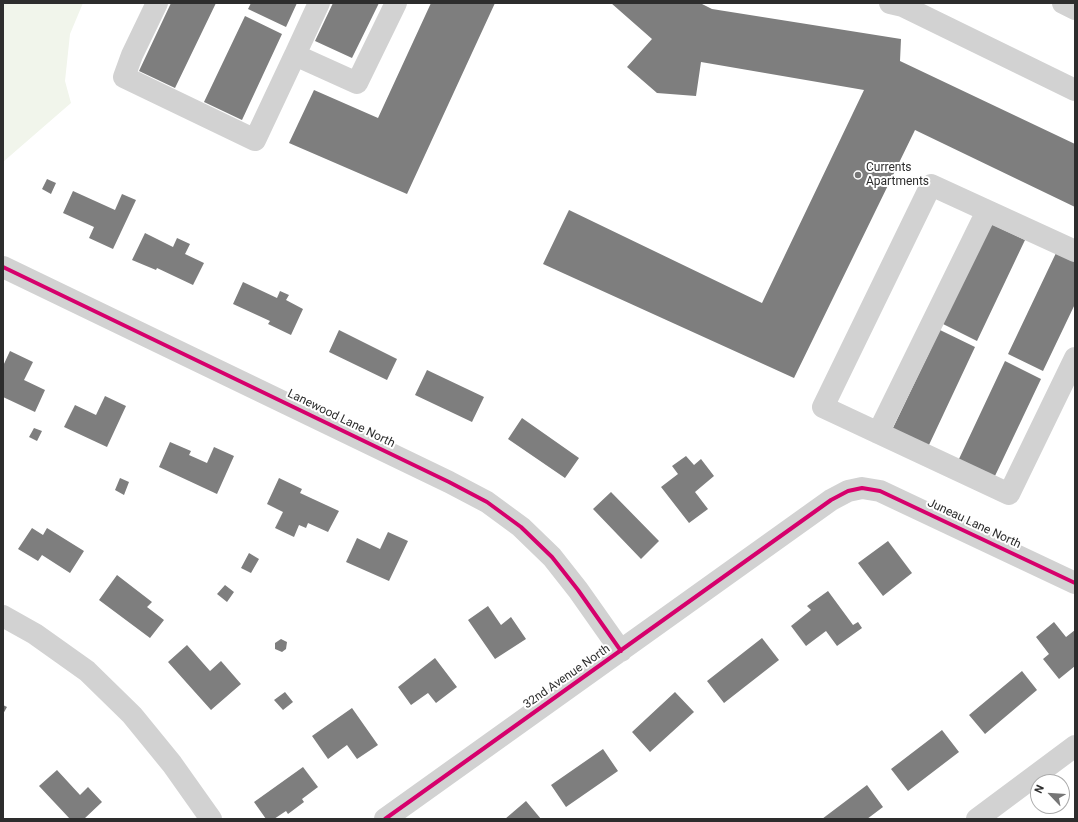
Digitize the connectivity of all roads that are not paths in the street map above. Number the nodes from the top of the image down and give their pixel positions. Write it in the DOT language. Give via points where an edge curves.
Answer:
graph roads {
  1 [pos="157,3"];
  2 [pos="319,3"];
  3 [pos="396,3"];
  4 [pos="890,3"];
  5 [pos="295,55"];
  6 [pos="1075,90"];
  7 [pos="987,211"];
  8 [pos="1075,251"];
  9 [pos="3,267"];
  10 [pos="1075,358"];
  11 [pos="878,433"];
  12 [pos="862,488"];
  13 [pos="1075,583"];
  14 [pos="3,616"];
  15 [pos="621,651"];
  16 [pos="1075,746"];
  17 [pos="211,819"];
  18 [pos="385,819"];
  19 [pos="977,819"];
  1 -- 5 [label="street" via="124,77 255,140"];
  2 -- 5 [label="street"];
  3 -- 5 [label="street" via="357,83"];
  4 -- 6 [label="street" via="903,6"];
  7 -- 8 [label="street"];
  7 -- 11 [label="street"];
  7 -- 11 [label="street" via="931,185 823,408"];
  9 -- 15 [label="street, Lanewood Lane North" via="486,502 521,527 552,557"];
  10 -- 11 [label="street" via="1009,494"];
  12 -- 13 [label="street, Juneau Lane North" via="880,491"];
  12 -- 15 [label="street, 32nd Avenue North" via="848,491 831,500"];
  14 -- 17 [label="street" via="36,634 87,671 132,715 172,764"];
  15 -- 18 [label="street, 32nd Avenue North"];
  16 -- 19 [label="street"];
}
